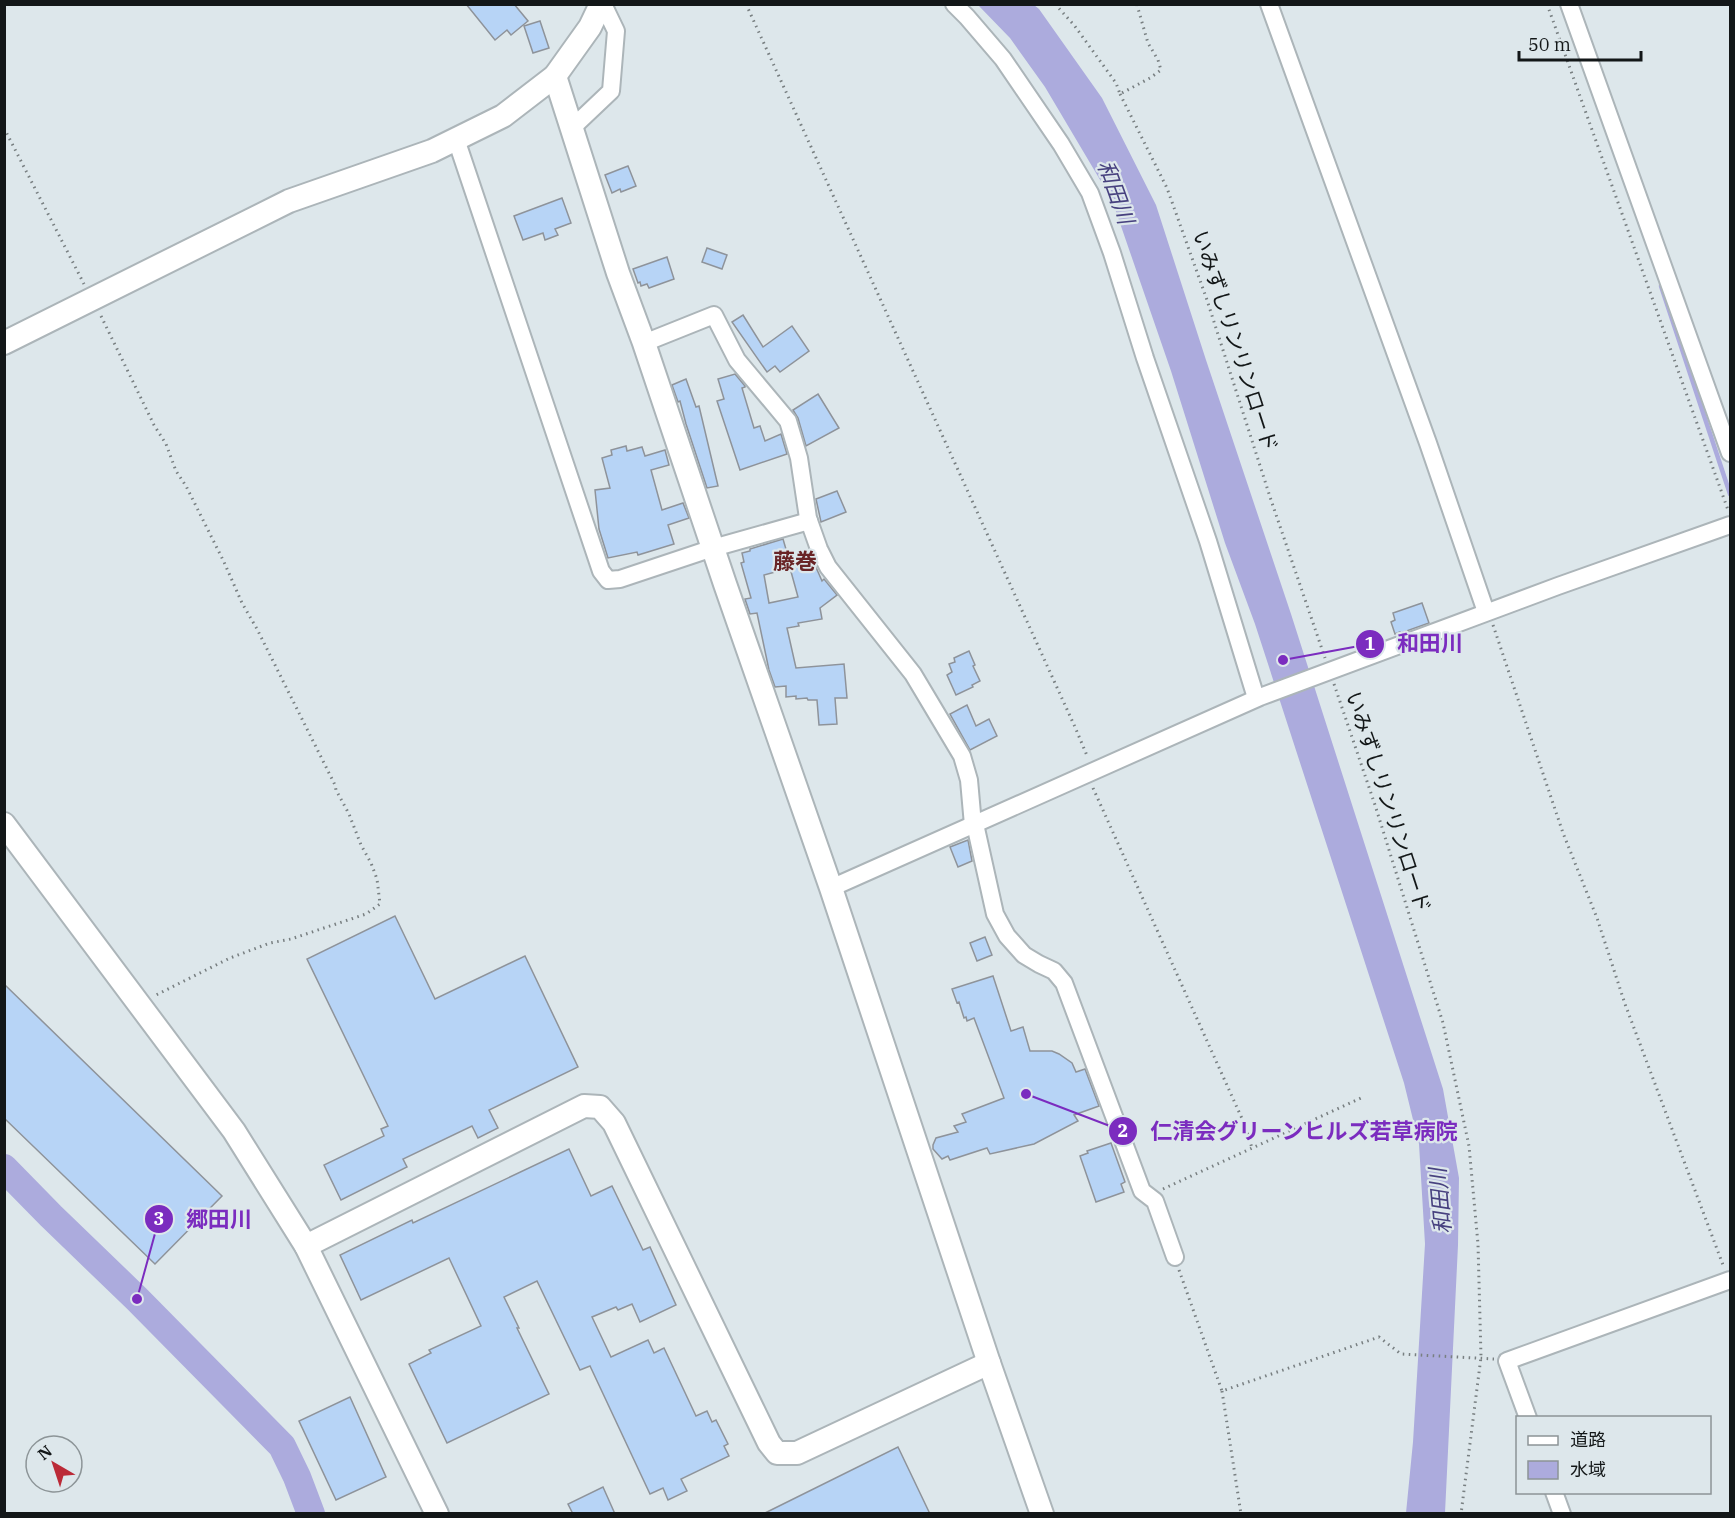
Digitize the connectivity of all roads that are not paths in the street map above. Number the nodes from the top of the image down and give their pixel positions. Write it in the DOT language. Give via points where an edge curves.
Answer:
graph roads {
  1 [pos="602,4"];
  2 [pos="954,4"];
  3 [pos="1269,4"];
  4 [pos="1569,4"];
  5 [pos="555,76"];
  6 [pos="572,128"];
  7 [pos="458,145"];
  8 [pos="4,343"];
  9 [pos="644,343"];
  10 [pos="1731,453"];
  11 [pos="809,521"];
  12 [pos="1731,525"];
  13 [pos="713,548"];
  14 [pos="1487,612"];
  15 [pos="1258,697"];
  16 [pos="4,824"];
  17 [pos="974,824"];
  18 [pos="831,888"];
  19 [pos="306,1246"];
  20 [pos="1175,1257"];
  21 [pos="1729,1281"];
  22 [pos="989,1363"];
  23 [pos="1527,1416"];
  24 [pos="1555,1494"];
  25 [pos="437,1514"];
  26 [pos="1042,1514"];
  27 [pos="1562,1514"];
  1 -- 5 [label="street"];
  1 -- 6 [label="street" via="616,31 611,92"];
  2 -- 15 [label="street" via="1003,59 1090,193"];
  3 -- 14 [label="street"];
  4 -- 10 [label="street"];
  5 -- 6 [label="street"];
  5 -- 8 [label="street" via="503,116 432,151 289,201"];
  6 -- 9 [label="street"];
  7 -- 13 [label="street" via="601,571 608,580 620,579"];
  9 -- 11 [label="street" via="714,315 738,360 788,421 799,458"];
  9 -- 13 [label="street"];
  11 -- 13 [label="street"];
  11 -- 17 [label="street" via="828,567 913,674 962,756"];
  12 -- 14 [label="street"];
  13 -- 18 [label="street"];
  14 -- 15 [label="street"];
  15 -- 17 [label="street"];
  16 -- 19 [label="street" via="234,1131"];
  17 -- 18 [label="street"];
  17 -- 20 [label="street" via="995,914 1024,955 1054,971 1064,983 1142,1191 1155,1201"];
  18 -- 22 [label="street"];
  19 -- 22 [label="street" via="584,1106 600,1107 614,1123 777,1453 796,1453"];
  19 -- 25 [label="street"];
  21 -- 23 [label="street" via="1508,1361"];
  22 -- 26 [label="street"];
  24 -- 27 [label="street"];
}
